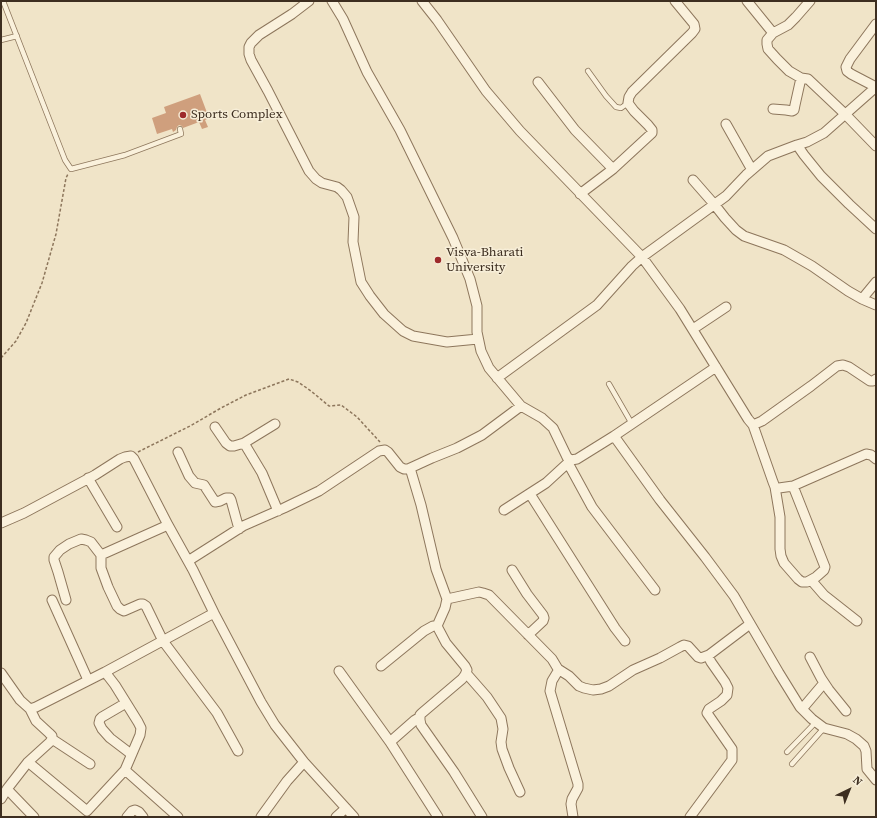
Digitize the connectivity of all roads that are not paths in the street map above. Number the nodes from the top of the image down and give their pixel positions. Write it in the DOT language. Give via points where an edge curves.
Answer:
graph roads {
  1 [pos="3,1"];
  2 [pos="309,1"];
  3 [pos="332,1"];
  4 [pos="422,1"];
  5 [pos="675,1"];
  6 [pos="747,1"];
  7 [pos="810,1"];
  8 [pos="876,24"];
  9 [pos="773,33"];
  10 [pos="16,36"];
  11 [pos="1,40"];
  12 [pos="588,71"];
  13 [pos="801,78"];
  14 [pos="538,82"];
  15 [pos="876,87"];
  16 [pos="628,103"];
  17 [pos="773,109"];
  18 [pos="845,114"];
  19 [pos="726,124"];
  20 [pos="180,129"];
  21 [pos="797,145"];
  22 [pos="876,146"];
  23 [pos="612,169"];
  24 [pos="752,170"];
  25 [pos="692,180"];
  26 [pos="580,194"];
  27 [pos="714,204"];
  28 [pos="874,224"];
  29 [pos="642,257"];
  30 [pos="876,282"];
  31 [pos="862,299"];
  32 [pos="876,305"];
  33 [pos="726,307"];
  34 [pos="693,329"];
  35 [pos="478,339"];
  36 [pos="716,367"];
  37 [pos="497,378"];
  38 [pos="876,379"];
  39 [pos="609,384"];
  40 [pos="521,406"];
  41 [pos="275,424"];
  42 [pos="632,424"];
  43 [pos="753,425"];
  44 [pos="215,427"];
  45 [pos="614,436"];
  46 [pos="244,443"];
  47 [pos="178,452"];
  48 [pos="876,459"];
  49 [pos="569,462"];
  50 [pos="410,468"];
  51 [pos="88,478"];
  52 [pos="793,486"];
  53 [pos="775,487"];
  54 [pos="530,494"];
  55 [pos="504,510"];
  56 [pos="278,511"];
  57 [pos="1,524"];
  58 [pos="168,525"];
  59 [pos="117,527"];
  60 [pos="240,529"];
  61 [pos="101,555"];
  62 [pos="188,561"];
  63 [pos="512,570"];
  64 [pos="812,580"];
  65 [pos="655,590"];
  66 [pos="447,599"];
  67 [pos="52,600"];
  68 [pos="66,600"];
  69 [pos="214,612"];
  70 [pos="857,621"];
  71 [pos="750,624"];
  72 [pos="437,626"];
  73 [pos="528,635"];
  74 [pos="163,641"];
  75 [pos="625,641"];
  76 [pos="709,655"];
  77 [pos="810,657"];
  78 [pos="381,666"];
  79 [pos="558,669"];
  80 [pos="105,672"];
  81 [pos="338,672"];
  82 [pos="1,673"];
  83 [pos="466,673"];
  84 [pos="88,680"];
  85 [pos="824,683"];
  86 [pos="126,703"];
  87 [pos="30,709"];
  88 [pos="802,709"];
  89 [pos="846,711"];
  90 [pos="420,717"];
  91 [pos="816,722"];
  92 [pos="824,728"];
  93 [pos="52,739"];
  94 [pos="390,742"];
  95 [pos="238,751"];
  96 [pos="787,752"];
  97 [pos="131,754"];
  98 [pos="28,762"];
  99 [pos="304,762"];
  100 [pos="90,764"];
  101 [pos="792,764"];
  102 [pos="125,770"];
  103 [pos="876,780"];
  104 [pos="6,789"];
  105 [pos="520,792"];
  106 [pos="1,799"];
  107 [pos="346,808"];
  108 [pos="91,814"];
  109 [pos="34,817"];
  110 [pos="127,817"];
  111 [pos="143,817"];
  112 [pos="178,817"];
  113 [pos="261,817"];
  114 [pos="336,817"];
  115 [pos="354,817"];
  116 [pos="438,817"];
  117 [pos="482,817"];
  118 [pos="573,817"];
  119 [pos="690,817"];
  1 -- 10 [label="lane"];
  2 -- 35 [label="street" via="259,35 251,43 249,54 309,171 322,183 337,187 347,196 354,217 353,242 361,282 384,314 403,331 413,336 447,342"];
  3 -- 35 [label="street" via="453,238 470,279 477,306"];
  4 -- 26 [label="street" via="486,91"];
  5 -- 16 [label="street" via="694,24 695,29 632,92"];
  6 -- 9 [label="street"];
  7 -- 9 [label="street" via="788,25"];
  8 -- 15 [label="street" via="846,67 851,74"];
  9 -- 13 [label="street" via="767,40 768,49 789,71"];
  10 -- 11 [label="lane"];
  10 -- 20 [label="lane" via="65,160 71,169 125,155 181,134"];
  12 -- 16 [label="lane" via="616,107 621,108"];
  13 -- 17 [label="street" via="794,110 792,112"];
  13 -- 18 [label="street" via="808,79"];
  14 -- 23 [label="street" via="575,130"];
  15 -- 18 [label="street"];
  16 -- 23 [label="street" via="648,124 652,133"];
  18 -- 21 [label="street" via="824,133"];
  18 -- 22 [label="street"];
  19 -- 24 [label="street"];
  21 -- 24 [label="street" via="768,156"];
  21 -- 28 [label="street" via="821,176"];
  23 -- 26 [label="street"];
  24 -- 27 [label="street" via="726,196"];
  25 -- 27 [label="street"];
  26 -- 29 [label="street"];
  27 -- 29 [label="street"];
  27 -- 31 [label="street" via="744,236 784,250"];
  29 -- 34 [label="street"];
  29 -- 37 [label="street" via="597,305"];
  30 -- 31 [label="street"];
  31 -- 32 [label="street"];
  33 -- 34 [label="street"];
  34 -- 36 [label="street"];
  35 -- 37 [label="street" via="489,368"];
  36 -- 42 [label="street"];
  36 -- 43 [label="street"];
  37 -- 40 [label="street"];
  38 -- 43 [label="street" via="870,381 849,367 837,366 768,417"];
  39 -- 42 [label="lane"];
  40 -- 49 [label="street" via="554,428"];
  40 -- 50 [label="street" via="482,435"];
  41 -- 46 [label="street"];
  42 -- 45 [label="street"];
  43 -- 53 [label="street"];
  44 -- 46 [label="street" via="230,446"];
  45 -- 49 [label="street"];
  45 -- 71 [label="street" via="734,596"];
  46 -- 56 [label="street" via="262,473"];
  47 -- 60 [label="street" via="189,476 204,485 215,502 230,498"];
  48 -- 52 [label="street" via="866,454"];
  49 -- 54 [label="street"];
  49 -- 65 [label="street" via="592,507"];
  50 -- 56 [label="street" via="400,467 388,452 379,451 319,491"];
  50 -- 66 [label="street" via="436,569"];
  51 -- 57 [label="street"];
  51 -- 58 [label="street" via="120,459 131,456"];
  51 -- 59 [label="street"];
  52 -- 53 [label="street"];
  52 -- 64 [label="street" via="825,568"];
  53 -- 64 [label="street" via="780,517 781,556 798,579 802,582"];
  54 -- 55 [label="street"];
  54 -- 75 [label="street"];
  56 -- 60 [label="street"];
  58 -- 61 [label="street"];
  58 -- 62 [label="street"];
  60 -- 62 [label="street"];
  61 -- 68 [label="street" via="91,542 81,539 69,544 55,555 54,560"];
  61 -- 74 [label="street" via="102,568 117,606 124,611 140,604 146,606"];
  62 -- 69 [label="street"];
  63 -- 73 [label="street" via="544,618"];
  64 -- 70 [label="street" via="824,595"];
  66 -- 72 [label="street"];
  66 -- 73 [label="street" via="483,592"];
  67 -- 84 [label="street"];
  69 -- 74 [label="street"];
  69 -- 99 [label="street" via="261,702 275,725"];
  71 -- 76 [label="street"];
  71 -- 88 [label="street"];
  72 -- 78 [label="street" via="424,631"];
  72 -- 83 [label="street" via="446,643 465,666"];
  73 -- 79 [label="street" via="552,659"];
  74 -- 80 [label="street"];
  74 -- 95 [label="street" via="216,713"];
  76 -- 79 [label="street" via="698,657 684,645 633,670 609,686 593,690 579,686"];
  76 -- 119 [label="street" via="728,688 727,695 707,713 732,749 732,760"];
  77 -- 85 [label="street"];
  79 -- 118 [label="street" via="550,691 578,784 571,804"];
  80 -- 84 [label="street"];
  80 -- 86 [label="street"];
  81 -- 94 [label="street"];
  82 -- 87 [label="street" via="20,700"];
  83 -- 90 [label="street"];
  83 -- 105 [label="street" via="488,697 501,718 502,749"];
  84 -- 87 [label="street"];
  85 -- 88 [label="street"];
  85 -- 89 [label="street"];
  86 -- 97 [label="street" via="141,728"];
  86 -- 97 [label="street" via="102,717 99,723 110,738"];
  87 -- 93 [label="street" via="36,721"];
  88 -- 91 [label="street"];
  90 -- 94 [label="street"];
  90 -- 117 [label="street" via="421,725"];
  91 -- 92 [label="street"];
  91 -- 96 [label="lane"];
  92 -- 101 [label="lane"];
  92 -- 103 [label="street" via="847,734 864,746 866,769"];
  93 -- 98 [label="street"];
  93 -- 100 [label="street"];
  94 -- 116 [label="street"];
  97 -- 102 [label="street"];
  98 -- 104 [label="street"];
  98 -- 108 [label="street"];
  99 -- 107 [label="street"];
  99 -- 113 [label="street"];
  102 -- 108 [label="street"];
  102 -- 112 [label="street"];
  104 -- 106 [label="street"];
  104 -- 109 [label="street"];
  107 -- 114 [label="street"];
  107 -- 115 [label="street"];
  110 -- 111 [label="street" via="135,810"];
}
